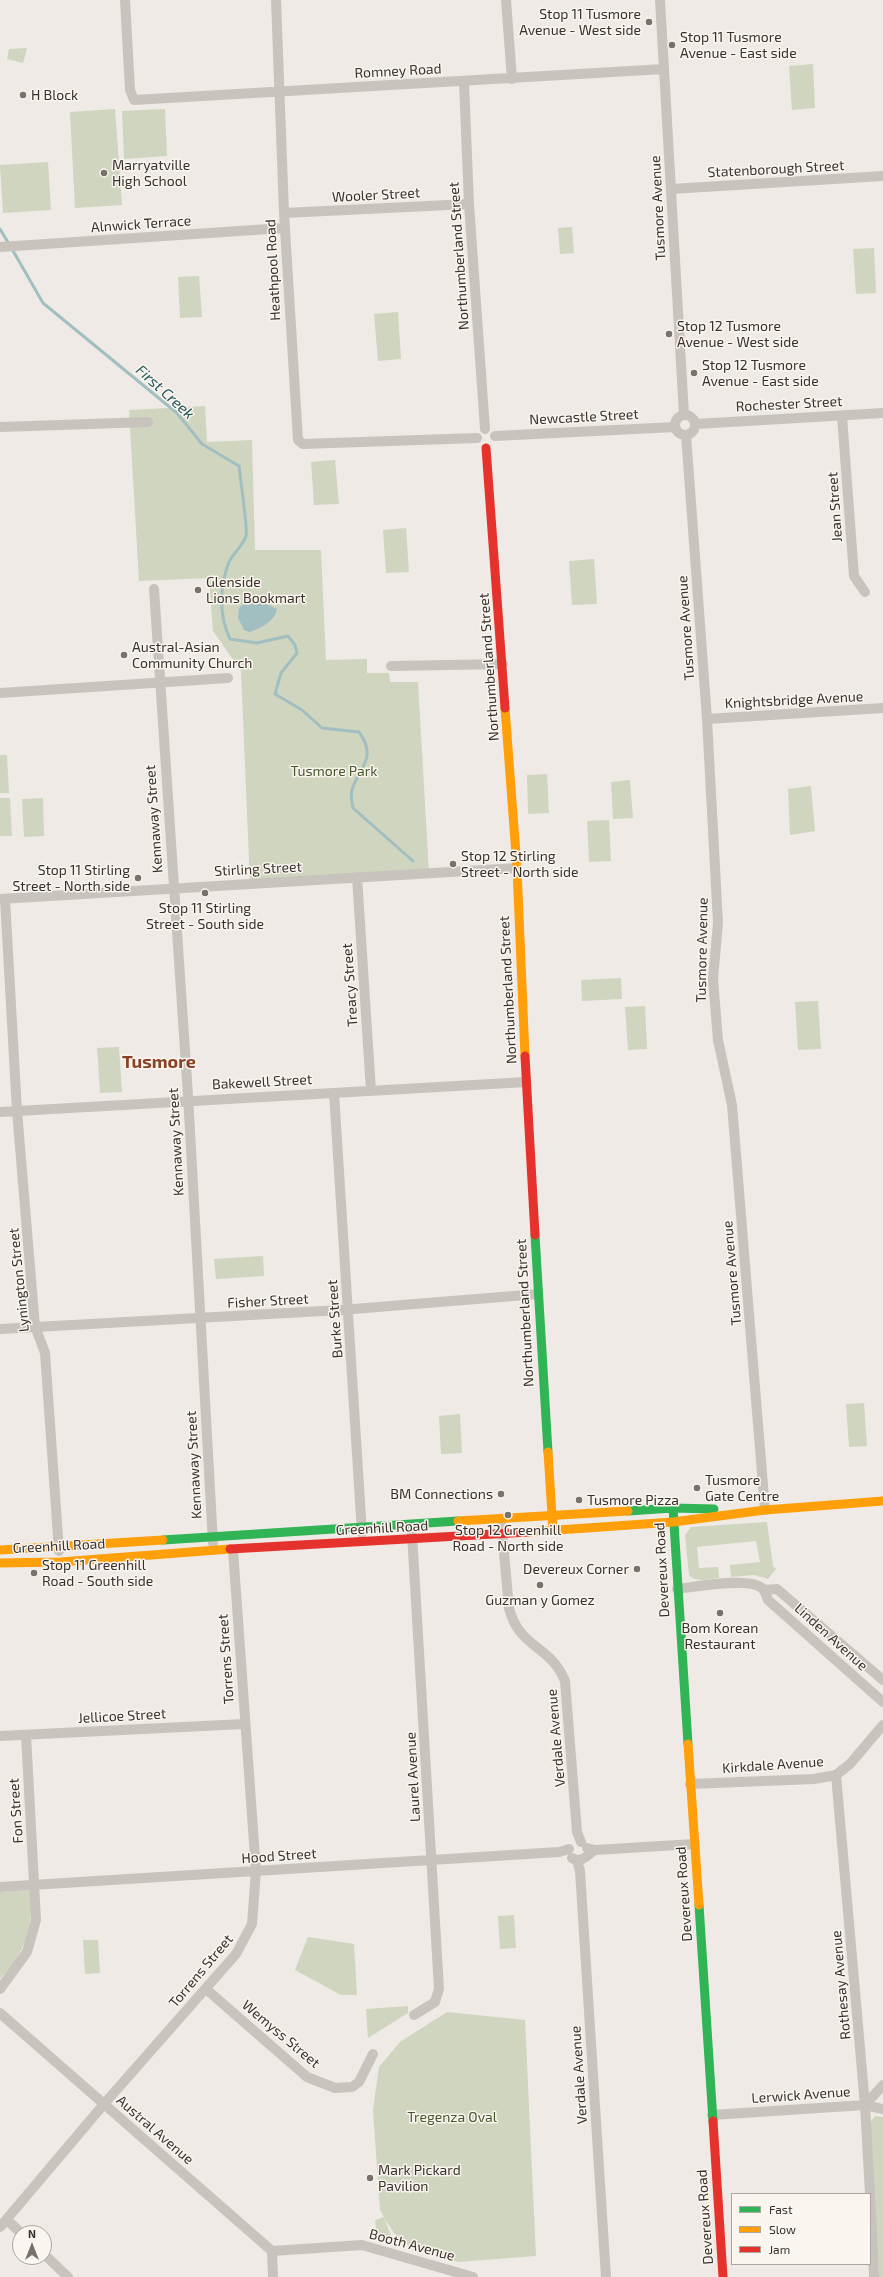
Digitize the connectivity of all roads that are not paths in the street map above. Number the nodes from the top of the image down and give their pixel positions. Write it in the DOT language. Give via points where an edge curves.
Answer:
graph roads {
  1 [pos="124,0"];
  2 [pos="276,0"];
  3 [pos="506,0"];
  4 [pos="660,0"];
  5 [pos="664,70"];
  6 [pos="512,80"];
  7 [pos="464,82"];
  8 [pos="281,91"];
  9 [pos="883,176"];
  10 [pos="670,189"];
  11 [pos="469,204"];
  12 [pos="284,213"];
  13 [pos="284,228"];
  14 [pos="2,247"];
  15 [pos="883,413"];
  16 [pos="684,415"];
  17 [pos="842,416"];
  18 [pos="148,422"];
  19 [pos="696,424"];
  20 [pos="0,427"];
  21 [pos="675,427"];
  22 [pos="486,429"];
  23 [pos="686,435"];
  24 [pos="495,436"];
  25 [pos="477,438"];
  26 [pos="486,448"];
  27 [pos="154,589"];
  28 [pos="864,592"];
  29 [pos="503,664"];
  30 [pos="390,666"];
  31 [pos="228,678"];
  32 [pos="159,682"];
  33 [pos="0,693"];
  34 [pos="883,708"];
  35 [pos="707,719"];
  36 [pos="517,868"];
  37 [pos="356,877"];
  38 [pos="173,888"];
  39 [pos="3,899"];
  40 [pos="526,1082"];
  41 [pos="371,1091"];
  42 [pos="334,1093"];
  43 [pos="188,1100"];
  44 [pos="17,1111"];
  45 [pos="0,1112"];
  46 [pos="538,1294"];
  47 [pos="348,1310"];
  48 [pos="200,1318"];
  49 [pos="35,1326"];
  50 [pos="0,1329"];
  51 [pos="883,1502"];
  52 [pos="673,1508"];
  53 [pos="765,1510"];
  54 [pos="552,1517"];
  55 [pos="501,1520"];
  56 [pos="674,1522"];
  57 [pos="412,1526"];
  58 [pos="361,1528"];
  59 [pos="553,1531"];
  60 [pos="502,1534"];
  61 [pos="212,1536"];
  62 [pos="413,1540"];
  63 [pos="362,1543"];
  64 [pos="59,1547"];
  65 [pos="0,1550"];
  66 [pos="213,1550"];
  67 [pos="233,1550"];
  68 [pos="60,1562"];
  69 [pos="0,1563"];
  70 [pos="678,1589"];
  71 [pos="764,1590"];
  72 [pos="806,1612"];
  73 [pos="796,1624"];
  74 [pos="883,1680"];
  75 [pos="883,1702"];
  76 [pos="244,1724"];
  77 [pos="883,1725"];
  78 [pos="26,1735"];
  79 [pos="0,1736"];
  80 [pos="836,1774"];
  81 [pos="690,1784"];
  82 [pos="694,1844"];
  83 [pos="580,1849"];
  84 [pos="432,1860"];
  85 [pos="256,1871"];
  86 [pos="35,1885"];
  87 [pos="0,1887"];
  88 [pos="0,1989"];
  89 [pos="206,1989"];
  90 [pos="0,2013"];
  91 [pos="414,2015"];
  92 [pos="373,2054"];
  93 [pos="883,2085"];
  94 [pos="104,2104"];
  95 [pos="865,2104"];
  96 [pos="883,2109"];
  97 [pos="712,2115"];
  98 [pos="870,2193"];
  99 [pos="871,2215"];
  100 [pos="4,2223"];
  101 [pos="272,2251"];
  102 [pos="52,2262"];
  103 [pos="68,2277"];
  104 [pos="273,2277"];
  105 [pos="474,2277"];
  106 [pos="606,2277"];
  107 [pos="723,2277"];
  108 [pos="874,2277"];
  1 -- 8 [label="street, Romney Road" via="130,90 134,100"];
  2 -- 8 [label="street, Heathpool Road"];
  3 -- 6 [label="street"];
  4 -- 5 [label="street, Tusmore Avenue"];
  5 -- 6 [label="street, Romney Road"];
  5 -- 10 [label="street, Tusmore Avenue"];
  6 -- 7 [label="street, Romney Road"];
  7 -- 8 [label="street, Romney Road"];
  7 -- 11 [label="street, Northumberland Street"];
  8 -- 12 [label="street, Heathpool Road" via="278,100"];
  9 -- 10 [label="street, Statenborough Street"];
  10 -- 16 [label="street, Tusmore Avenue"];
  11 -- 12 [label="street, Wooler Street"];
  11 -- 22 [label="street, Northumberland Street"];
  12 -- 13 [label="street, Heathpool Road"];
  13 -- 14 [label="street, Alnwick Terrace"];
  13 -- 25 [label="street, Heathpool Road" via="298,440 303,444"];
  15 -- 17 [label="street, Rochester Street"];
  16 -- 19 [label="street" via="690,416"];
  16 -- 21 [label="street" via="676,420"];
  17 -- 19 [label="street, Rochester Street"];
  17 -- 28 [label="street, Jean Street" via="854,576"];
  18 -- 20 [label="street"];
  19 -- 23 [label="street" via="694,431"];
  21 -- 23 [label="street" via="679,433"];
  21 -- 24 [label="street, Newcastle Street"];
  22 -- 24 [label="street" via="492,431"];
  22 -- 25 [label="street" via="478,433"];
  23 -- 35 [label="street, Tusmore Avenue"];
  24 -- 26 [label="street" via="495,443"];
  25 -- 26 [label="street" via="480,446"];
  26 -- 29 [label="street, Northumberland Street"];
  27 -- 32 [label="street, Kennaway Street"];
  29 -- 30 [label="street"];
  29 -- 36 [label="street, Northumberland Street"];
  31 -- 32 [label="street"];
  32 -- 33 [label="street"];
  32 -- 38 [label="street, Kennaway Street"];
  34 -- 35 [label="street, Knightsbridge Avenue"];
  35 -- 53 [label="street, Tusmore Avenue" via="718,923 713,979 718,1040 732,1104"];
  36 -- 37 [label="street, Stirling Street"];
  36 -- 40 [label="street, Northumberland Street"];
  37 -- 38 [label="street, Stirling Street"];
  37 -- 41 [label="street, Treacy Street"];
  38 -- 39 [label="street, Stirling Street"];
  38 -- 43 [label="street, Kennaway Street"];
  39 -- 44 [label="street, Lynington Street"];
  40 -- 41 [label="street, Bakewell Street"];
  40 -- 46 [label="street, Northumberland Street"];
  41 -- 42 [label="street, Bakewell Street"];
  42 -- 43 [label="street, Bakewell Street"];
  42 -- 47 [label="street, Burke Street"];
  43 -- 44 [label="street, Bakewell Street"];
  43 -- 48 [label="street, Kennaway Street"];
  44 -- 45 [label="street, Bakewell Street"];
  44 -- 49 [label="street, Lynington Street"];
  46 -- 47 [label="street, Fisher Street"];
  46 -- 54 [label="street, Northumberland Street"];
  47 -- 48 [label="street, Fisher Street"];
  47 -- 58 [label="street, Burke Street"];
  48 -- 49 [label="street, Fisher Street"];
  48 -- 61 [label="street, Kennaway Street"];
  49 -- 50 [label="street, Fisher Street"];
  49 -- 64 [label="street, Lynington Street" via="45,1353"];
  51 -- 53 [label="street, Greenhill Road"];
  52 -- 53 [label="street, Greenhill Road"];
  52 -- 54 [label="street, Greenhill Road"];
  52 -- 56 [label="street, Devereux Road"];
  53 -- 56 [label="street, Greenhill Road"];
  54 -- 55 [label="street, Greenhill Road"];
  54 -- 59 [label="street, Northumberland Street"];
  55 -- 57 [label="street, Greenhill Road"];
  55 -- 60 [label="street, Verdale Avenue"];
  56 -- 59 [label="street, Greenhill Road"];
  56 -- 70 [label="street, Devereux Road"];
  57 -- 58 [label="street, Greenhill Road"];
  57 -- 62 [label="street, Laurel Avenue"];
  58 -- 61 [label="street, Greenhill Road"];
  58 -- 63 [label="street, Burke Street"];
  59 -- 60 [label="street, Greenhill Road"];
  60 -- 62 [label="street, Greenhill Road"];
  60 -- 83 [label="street, Verdale Avenue" via="509,1608 513,1622 525,1638 555,1661 565,1681"];
  61 -- 64 [label="street, Greenhill Road"];
  61 -- 66 [label="street, Kennaway Street"];
  62 -- 63 [label="street, Greenhill Road"];
  62 -- 84 [label="street, Laurel Avenue"];
  63 -- 67 [label="street, Greenhill Road"];
  64 -- 65 [label="street, Greenhill Road"];
  64 -- 68 [label="street, Lynington Street"];
  66 -- 67 [label="street, Greenhill Road"];
  66 -- 68 [label="street, Greenhill Road"];
  67 -- 76 [label="street, Torrens Street"];
  68 -- 69 [label="street, Greenhill Road"];
  70 -- 71 [label="street, Linden Avenue" via="744,1582 755,1584"];
  70 -- 81 [label="street, Devereux Road"];
  71 -- 72 [label="street, Linden Avenue" via="777,1589"];
  71 -- 73 [label="street, Linden Avenue" via="768,1600"];
  72 -- 73 [label="street"];
  72 -- 74 [label="street, Linden Avenue"];
  73 -- 75 [label="street, Linden Avenue"];
  76 -- 78 [label="street, Jellicoe Street"];
  76 -- 85 [label="street, Torrens Street"];
  77 -- 80 [label="street, Kirkdale Avenue" via="850,1764"];
  78 -- 79 [label="street, Jellicoe Street"];
  78 -- 86 [label="street, Fon Street"];
  80 -- 81 [label="street, Kirkdale Avenue" via="814,1779"];
  80 -- 95 [label="street, Rothesay Avenue"];
  81 -- 82 [label="street, Devereux Road"];
  82 -- 83 [label="street, Hood Street"];
  82 -- 97 [label="street, Devereux Road"];
  83 -- 84 [label="street, Hood Street"];
  83 -- 106 [label="street, Verdale Avenue"];
  84 -- 85 [label="street, Hood Street"];
  84 -- 91 [label="street, Laurel Avenue" via="439,1989 435,2002"];
  85 -- 86 [label="street, Hood Street"];
  85 -- 89 [label="street, Torrens Street" via="255,1911 252,1924 236,1954"];
  86 -- 87 [label="street, Hood Street"];
  86 -- 88 [label="street, Fon Street" via="36,1920 27,1952"];
  89 -- 92 [label="street, Wemyss Street" via="307,2077 335,2088 352,2087 359,2082"];
  89 -- 94 [label="street, Torrens Street"];
  90 -- 94 [label="street, Austral Avenue"];
  93 -- 95 [label="street, Lerwick Avenue"];
  94 -- 100 [label="street, Torrens Street"];
  94 -- 101 [label="street, Austral Avenue"];
  95 -- 96 [label="street"];
  95 -- 97 [label="street, Lerwick Avenue"];
  95 -- 98 [label="street, Rothesay Avenue"];
  97 -- 107 [label="street, Devereux Road"];
  99 -- 108 [label="street, Rothesay Avenue"];
  101 -- 104 [label="street"];
  101 -- 105 [label="street, Booth Avenue" via="362,2245"];
  102 -- 103 [label="street"];
}
